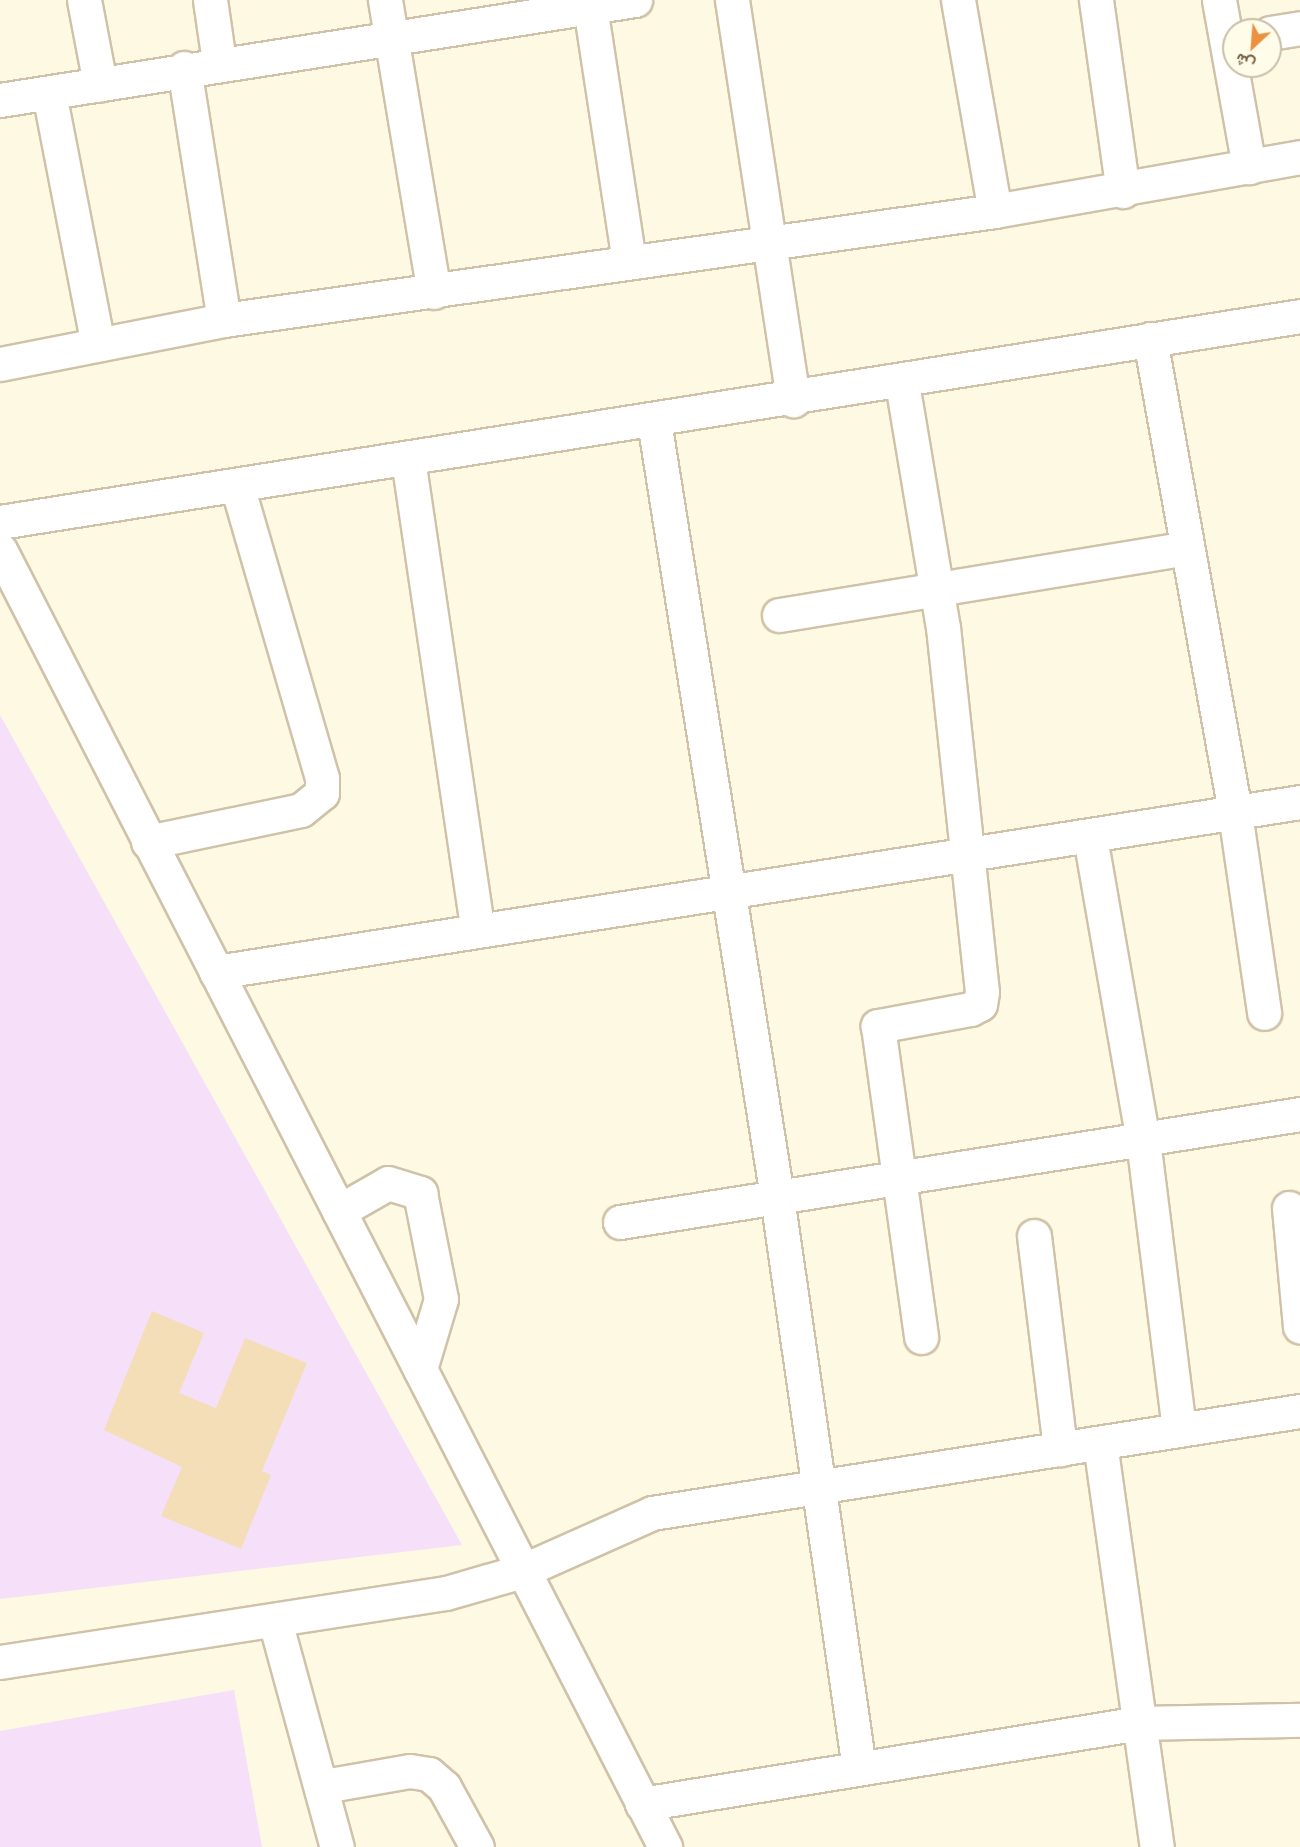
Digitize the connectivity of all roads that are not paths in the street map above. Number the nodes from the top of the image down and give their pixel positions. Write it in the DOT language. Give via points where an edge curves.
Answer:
graph roads {
  1 [pos="84,0"];
  2 [pos="210,0"];
  3 [pos="385,0"];
  4 [pos="635,0"];
  5 [pos="732,0"];
  6 [pos="958,0"];
  7 [pos="1096,0"];
  8 [pos="1219,0"];
  9 [pos="589,3"];
  10 [pos="1224,18"];
  11 [pos="1300,28"];
  12 [pos="1282,31"];
  13 [pos="392,39"];
  14 [pos="219,62"];
  15 [pos="184,68"];
  16 [pos="1236,78"];
  17 [pos="100,84"];
  18 [pos="49,93"];
  19 [pos="0,100"];
  20 [pos="1300,157"];
  21 [pos="1250,167"];
  22 [pos="1123,191"];
  23 [pos="995,211"];
  24 [pos="768,242"];
  25 [pos="628,260"];
  26 [pos="434,292"];
  27 [pos="1300,316"];
  28 [pos="224,320"];
  29 [pos="1150,339"];
  30 [pos="98,344"];
  31 [pos="0,364"];
  32 [pos="902,383"];
  33 [pos="793,400"];
  34 [pos="654,421"];
  35 [pos="408,459"];
  36 [pos="237,486"];
  37 [pos="0,522"];
  38 [pos="1187,548"];
  39 [pos="0,550"];
  40 [pos="937,586"];
  41 [pos="779,615"];
  42 [pos="1300,802"];
  43 [pos="1235,813"];
  44 [pos="1090,837"];
  45 [pos="148,842"];
  46 [pos="970,853"];
  47 [pos="728,891"];
  48 [pos="478,931"];
  49 [pos="216,972"];
  50 [pos="1264,1013"];
  51 [pos="1300,1114"];
  52 [pos="1143,1140"];
  53 [pos="898,1179"];
  54 [pos="777,1197"];
  55 [pos="1289,1208"];
  56 [pos="339,1211"];
  57 [pos="620,1222"];
  58 [pos="1034,1236"];
  59 [pos="1300,1326"];
  60 [pos="921,1337"];
  61 [pos="420,1369"];
  62 [pos="1300,1411"];
  63 [pos="1179,1430"];
  64 [pos="1100,1443"];
  65 [pos="1060,1449"];
  66 [pos="819,1487"];
  67 [pos="522,1571"];
  68 [pos="275,1621"];
  69 [pos="0,1662"];
  70 [pos="1300,1720"];
  71 [pos="1140,1723"];
  72 [pos="859,1768"];
  73 [pos="324,1786"];
  74 [pos="642,1804"];
  75 [pos="337,1847"];
  76 [pos="477,1847"];
  77 [pos="665,1847"];
  78 [pos="1157,1847"];
  1 -- 17 [label="street"];
  2 -- 14 [label="street"];
  3 -- 13 [label="street"];
  4 -- 9 [label="street"];
  5 -- 24 [label="street"];
  6 -- 23 [label="street"];
  7 -- 22 [label="street"];
  8 -- 10 [label="street"];
  9 -- 13 [label="street"];
  9 -- 25 [label="street"];
  11 -- 12 [label="street"];
  13 -- 14 [label="street"];
  13 -- 26 [label="street"];
  14 -- 15 [label="street"];
  15 -- 17 [label="street"];
  15 -- 28 [label="street"];
  16 -- 21 [label="street"];
  17 -- 18 [label="street"];
  18 -- 19 [label="street"];
  18 -- 30 [label="street"];
  20 -- 21 [label="street"];
  21 -- 22 [label="street"];
  22 -- 23 [label="street"];
  23 -- 24 [label="street"];
  24 -- 25 [label="street"];
  24 -- 33 [label="street"];
  25 -- 26 [label="street"];
  26 -- 28 [label="street"];
  27 -- 29 [label="street"];
  28 -- 30 [label="street"];
  29 -- 32 [label="street"];
  29 -- 38 [label="street"];
  30 -- 31 [label="street"];
  32 -- 33 [label="street"];
  32 -- 40 [label="street"];
  33 -- 34 [label="street"];
  34 -- 35 [label="street"];
  34 -- 47 [label="street"];
  35 -- 36 [label="street"];
  35 -- 48 [label="street"];
  36 -- 37 [label="street"];
  36 -- 45 [label="street" via="322,778 322,793 301,810"];
  38 -- 40 [label="street"];
  38 -- 43 [label="street"];
  39 -- 45 [label="street"];
  40 -- 41 [label="street"];
  40 -- 46 [label="street"];
  42 -- 43 [label="street"];
  43 -- 44 [label="street"];
  43 -- 50 [label="street"];
  44 -- 46 [label="street"];
  44 -- 52 [label="street"];
  45 -- 49 [label="street"];
  46 -- 47 [label="street"];
  46 -- 53 [label="street" via="980,1004 878,1026"];
  47 -- 48 [label="street"];
  47 -- 54 [label="street"];
  48 -- 49 [label="street"];
  49 -- 56 [label="street"];
  51 -- 52 [label="street"];
  52 -- 53 [label="street"];
  52 -- 63 [label="street"];
  53 -- 54 [label="street"];
  53 -- 60 [label="street"];
  54 -- 57 [label="street"];
  54 -- 66 [label="street"];
  55 -- 59 [label="street"];
  56 -- 61 [label="street"];
  56 -- 61 [label="street" via="388,1183 420,1193 441,1299"];
  58 -- 65 [label="street"];
  61 -- 67 [label="street"];
  62 -- 63 [label="street"];
  63 -- 64 [label="street"];
  64 -- 65 [label="street"];
  64 -- 71 [label="street"];
  65 -- 66 [label="street"];
  66 -- 67 [label="street" via="652,1513"];
  66 -- 72 [label="street"];
  67 -- 68 [label="street" via="446,1593"];
  67 -- 74 [label="street"];
  68 -- 69 [label="street"];
  68 -- 73 [label="street"];
  70 -- 71 [label="street"];
  71 -- 72 [label="street"];
  71 -- 78 [label="street"];
  72 -- 74 [label="street"];
  73 -- 75 [label="street"];
  73 -- 76 [label="street" via="410,1771 429,1774 444,1786"];
  74 -- 77 [label="street"];
}
